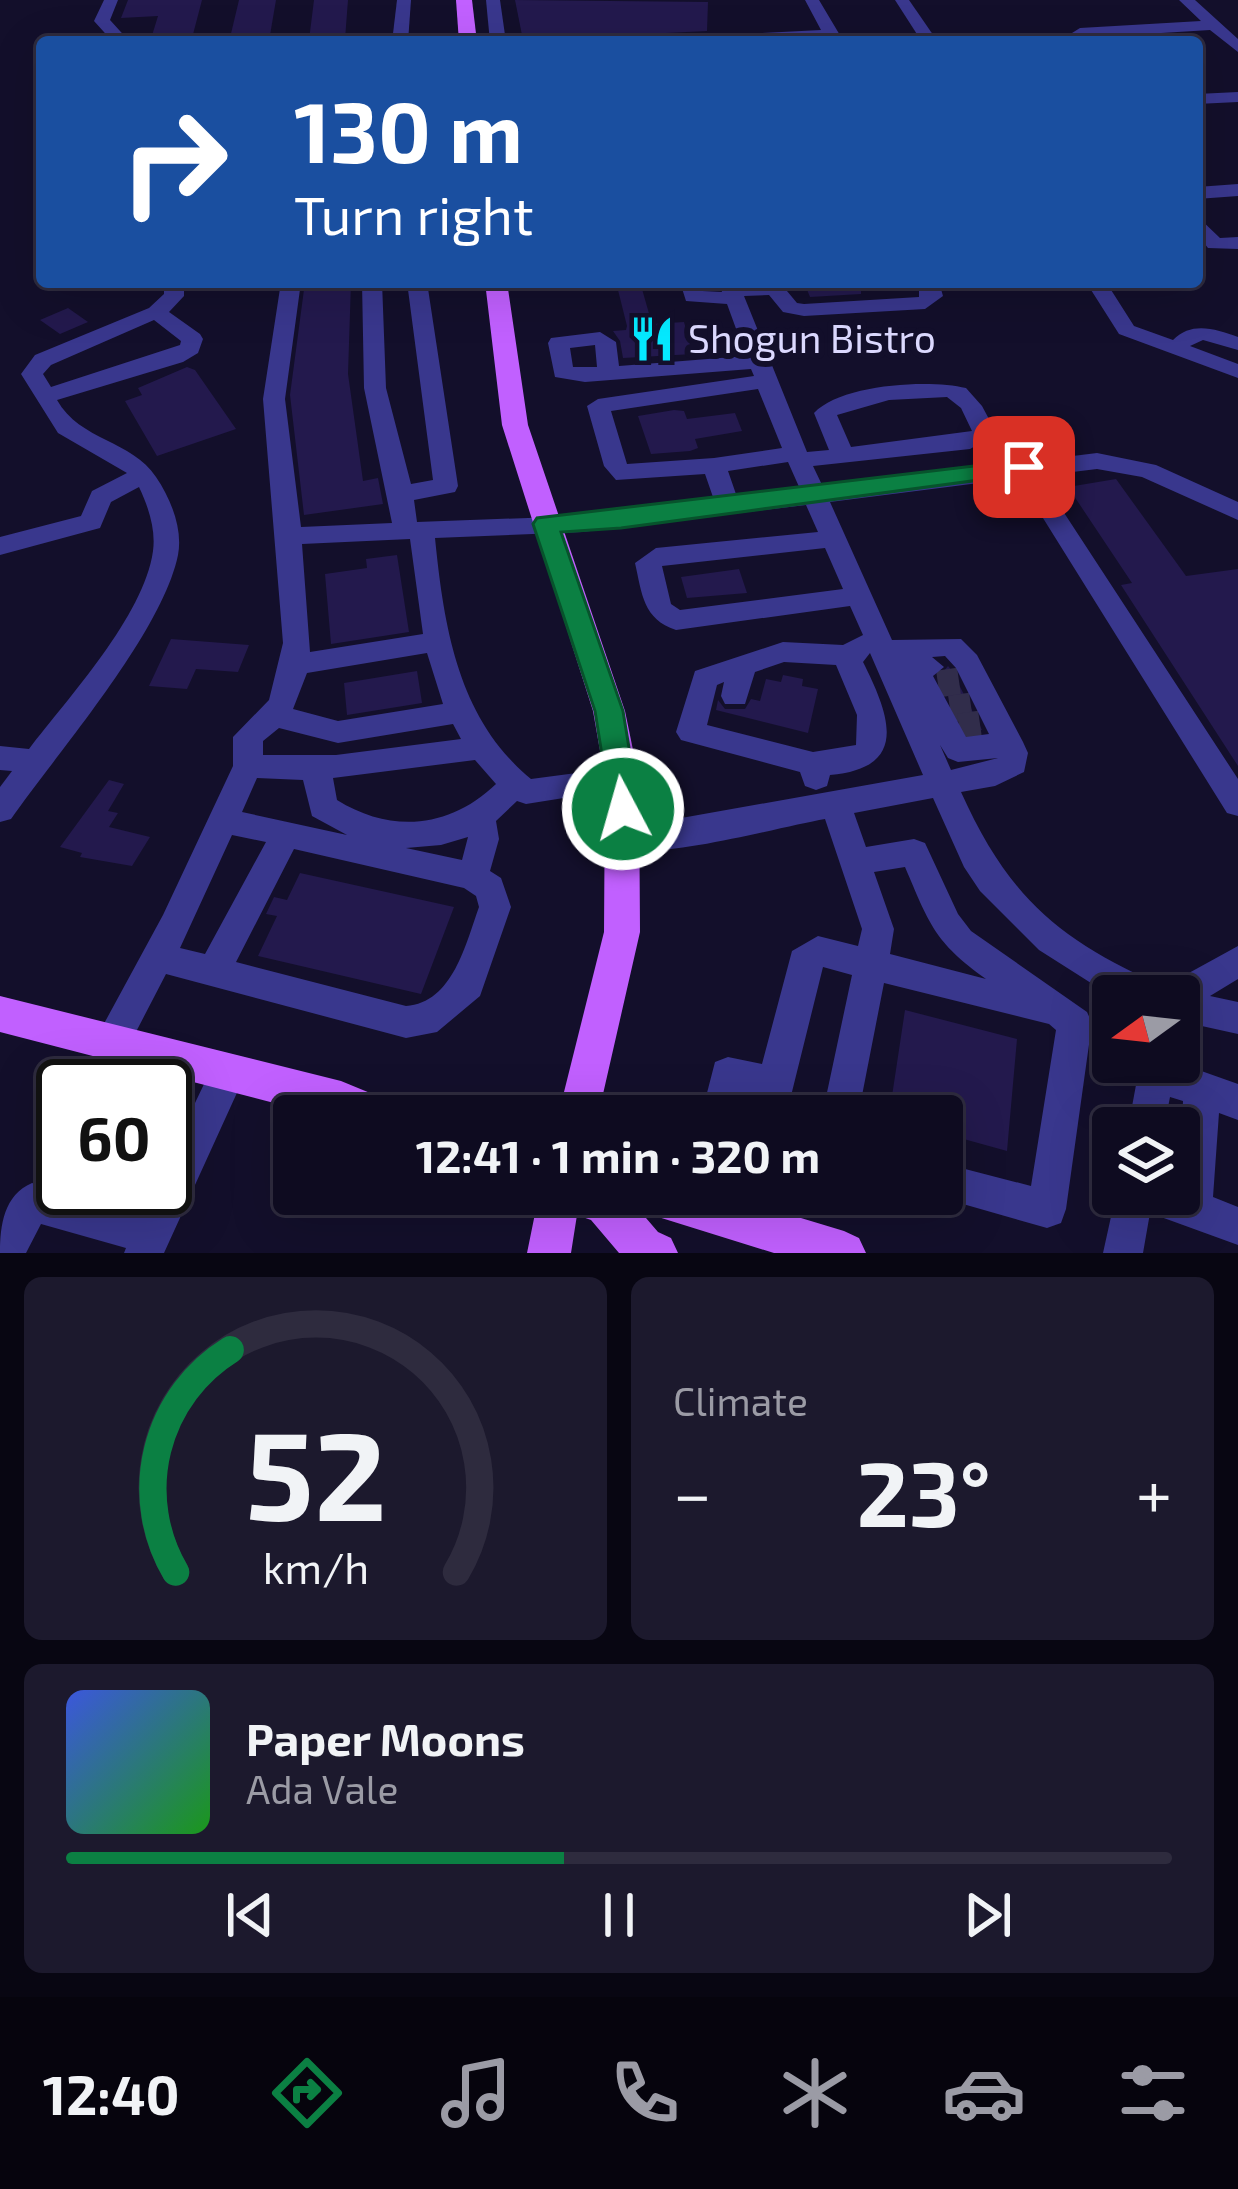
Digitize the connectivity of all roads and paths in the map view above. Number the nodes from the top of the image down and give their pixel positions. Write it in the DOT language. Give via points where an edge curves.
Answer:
graph roads {
  1 [pos="111,0"];
  2 [pos="404,0"];
  3 [pos="464,0"];
  4 [pos="493,0"];
  5 [pos="812,0"];
  6 [pos="902,0"];
  7 [pos="1186,0"];
  8 [pos="1214,25"];
  9 [pos="1080,33"];
  10 [pos="116,36"];
  11 [pos="401,36"];
  12 [pos="467,36"];
  13 [pos="497,36"];
  14 [pos="833,36"];
  15 [pos="926,36"];
  16 [pos="1238,47"];
  17 [pos="1238,97"];
  18 [pos="1203,99"];
  19 [pos="1238,190"];
  20 [pos="1203,193"];
  21 [pos="1203,229"];
  22 [pos="1238,243"];
  23 [pos="174,288"];
  24 [pos="290,288"];
  25 [pos="372,288"];
  26 [pos="418,288"];
  27 [pos="497,288"];
  28 [pos="691,288"];
  29 [pos="776,288"];
  30 [pos="931,288"];
  31 [pos="1100,288"];
  32 [pos="731,290"];
  33 [pos="156,312"];
  34 [pos="1238,344"];
  35 [pos="1176,351"];
  36 [pos="1238,371"];
  37 [pos="761,372"];
  38 [pos="609,373"];
  39 [pos="46,396"];
  40 [pos="843,456"];
  41 [pos="798,457"];
  42 [pos="714,466"];
  43 [pos="1024,467"];
  44 [pos="143,476"];
  45 [pos="401,494"];
  46 [pos="816,494"];
  47 [pos="728,505"];
  48 [pos="1238,512"];
  49 [pos="666,513"];
  50 [pos="546,524"];
  51 [pos="414,530"];
  52 [pos="289,536"];
  53 [pos="834,539"];
  54 [pos="0,546"];
  55 [pos="678,555"];
  56 [pos="860,596"];
  57 [pos="441,640"];
  58 [pos="882,645"];
  59 [pos="849,655"];
  60 [pos="294,665"];
  61 [pos="742,666"];
  62 [pos="956,700"];
  63 [pos="461,712"];
  64 [pos="273,715"];
  65 [pos="730,716"];
  66 [pos="481,747"];
  67 [pos="0,758"];
  68 [pos="34,761"];
  69 [pos="813,764"];
  70 [pos="248,766"];
  71 [pos="316,770"];
  72 [pos="622,779"];
  73 [pos="944,783"];
  74 [pos="515,784"];
  75 [pos="829,804"];
  76 [pos="1238,804"];
  77 [pos="0,810"];
  78 [pos="479,816"];
  79 [pos="223,820"];
  80 [pos="286,834"];
  81 [pos="625,839"];
  82 [pos="855,862"];
  83 [pos="472,876"];
  84 [pos="158,958"];
  85 [pos="1238,962"];
  86 [pos="871,965"];
  87 [pos="214,971"];
  88 [pos="1112,975"];
  89 [pos="1200,986"];
  90 [pos="1200,1006"];
  91 [pos="0,1014"];
  92 [pos="1238,1018"];
  93 [pos="1067,1029"];
  94 [pos="112,1043"];
  95 [pos="1092,1046"];
  96 [pos="228,1073"];
  97 [pos="1187,1083"];
  98 [pos="314,1095"];
  99 [pos="583,1095"];
  100 [pos="724,1095"];
  101 [pos="763,1095"];
  102 [pos="772,1095"];
  103 [pos="844,1095"];
  104 [pos="1220,1097"];
  105 [pos="1200,1180"];
  106 [pos="963,1187"];
  107 [pos="1200,1212"];
  108 [pos="556,1215"];
  109 [pos="608,1215"];
  110 [pos="720,1215"];
  111 [pos="1131,1215"];
  112 [pos="1238,1226"];
  113 [pos="148,1244"];
  114 [pos="5,1253"];
  115 [pos="549,1253"];
  116 [pos="656,1253"];
  117 [pos="844,1253"];
  118 [pos="1123,1253"];
  1 -- 10 [label="street" via="102,21"];
  2 -- 11 [label="street"];
  3 -- 12 [label="main road"];
  4 -- 13 [label="street"];
  5 -- 14 [label="street"];
  6 -- 15 [label="street"];
  7 -- 8 [label="street"];
  8 -- 9 [label="street"];
  8 -- 16 [label="street"];
  17 -- 18 [label="street"];
  19 -- 20 [label="street"];
  21 -- 22 [label="street" via="1216,244"];
  23 -- 33 [label="street"];
  24 -- 52 [label="street" via="274,399"];
  25 -- 45 [label="street" via="375,388"];
  26 -- 45 [label="street" via="446,486"];
  27 -- 50 [label="main road" via="515,425"];
  28 -- 32 [label="street" via="692,297"];
  29 -- 30 [label="street" via="790,308 804,310 926,302"];
  31 -- 35 [label="street" via="1126,330"];
  32 -- 37 [label="street"];
  33 -- 39 [label="street" via="43,360 32,374"];
  33 -- 39 [label="street" via="192,339 190,349"];
  34 -- 35 [label="street" via="1192,333"];
  35 -- 36 [label="street"];
  37 -- 38 [label="street"];
  37 -- 41 [label="street"];
  37 -- 42 [label="street" via="598,406 623,475"];
  39 -- 44 [label="street" via="68,430"];
  40 -- 40 [label="street" via="970,442 986,434 966,400 949,390 843,401 825,412"];
  40 -- 41 [label="street"];
  41 -- 42 [label="street"];
  41 -- 46 [label="street"];
  42 -- 47 [label="street"];
  43 -- 46 [label="street"];
  43 -- 48 [label="street" via="1130,465"];
  43 -- 76 [label="street"];
  44 -- 54 [label="street" via="100,496 91,522"];
  44 -- 68 [label="street" via="165,534 157,582"];
  45 -- 51 [label="street"];
  46 -- 47 [label="street"];
  46 -- 53 [label="street"];
  47 -- 49 [label="street"];
  49 -- 50 [label="street"];
  49 -- 55 [label="street"];
  50 -- 51 [label="street"];
  50 -- 72 [label="main road" via="609,711"];
  51 -- 52 [label="street"];
  51 -- 57 [label="street"];
  52 -- 60 [label="street"];
  53 -- 55 [label="street"];
  53 -- 56 [label="street"];
  55 -- 56 [label="street" via="648,563 659,609 676,620"];
  56 -- 58 [label="street"];
  57 -- 60 [label="street"];
  57 -- 63 [label="street"];
  58 -- 59 [label="street"];
  58 -- 62 [label="street"];
  58 -- 62 [label="street" via="951,646"];
  59 -- 61 [label="street" via="783,652"];
  59 -- 69 [label="street" via="873,715 872,736 856,760"];
  60 -- 64 [label="street"];
  61 -- 65 [label="street"];
  61 -- 65 [label="street" via="704,678 692,732"];
  62 -- 73 [label="street"];
  62 -- 73 [label="street" via="1015,760"];
  63 -- 64 [label="street" via="338,732"];
  63 -- 66 [label="street"];
  64 -- 70 [label="street" via="248,737"];
  65 -- 69 [label="street"];
  66 -- 71 [label="street"];
  66 -- 74 [label="street"];
  67 -- 68 [label="street"];
  68 -- 77 [label="street"];
  69 -- 75 [label="street"];
  70 -- 71 [label="street"];
  70 -- 79 [label="street"];
  71 -- 78 [label="street" via="323,807 341,821 399,837"];
  72 -- 74 [label="street" via="526,791"];
  72 -- 81 [label="main road"];
  73 -- 75 [label="street"];
  73 -- 88 [label="street" via="1000,893 1058,944"];
  74 -- 78 [label="street"];
  75 -- 81 [label="street"];
  75 -- 82 [label="street"];
  78 -- 83 [label="street" via="483,850"];
  79 -- 80 [label="street"];
  79 -- 84 [label="street"];
  80 -- 83 [label="street"];
  80 -- 87 [label="street"];
  81 -- 99 [label="main road" via="622,932"];
  82 -- 86 [label="street" via="878,929"];
  82 -- 93 [label="street" via="914,853 959,941"];
  83 -- 87 [label="street" via="490,888 495,918 468,985 425,1022 378,1018"];
  84 -- 87 [label="street"];
  84 -- 94 [label="street"];
  85 -- 89 [label="street"];
  86 -- 93 [label="street"];
  86 -- 102 [label="street" via="818,951 804,962"];
  86 -- 103 [label="street"];
  90 -- 92 [label="street"];
  91 -- 94 [label="main road"];
  93 -- 95 [label="street"];
  93 -- 106 [label="street" via="1047,1209"];
  94 -- 96 [label="main road"];
  96 -- 98 [label="main road"];
  96 -- 113 [label="street"];
  97 -- 104 [label="street"];
  100 -- 101 [label="street" via="728,1074"];
  104 -- 105 [label="street"];
  107 -- 112 [label="street"];
  108 -- 115 [label="main road"];
  109 -- 116 [label="main road"];
  110 -- 117 [label="main road"];
  111 -- 118 [label="street"];
  113 -- 114 [label="street" via="32,1202"];
}
